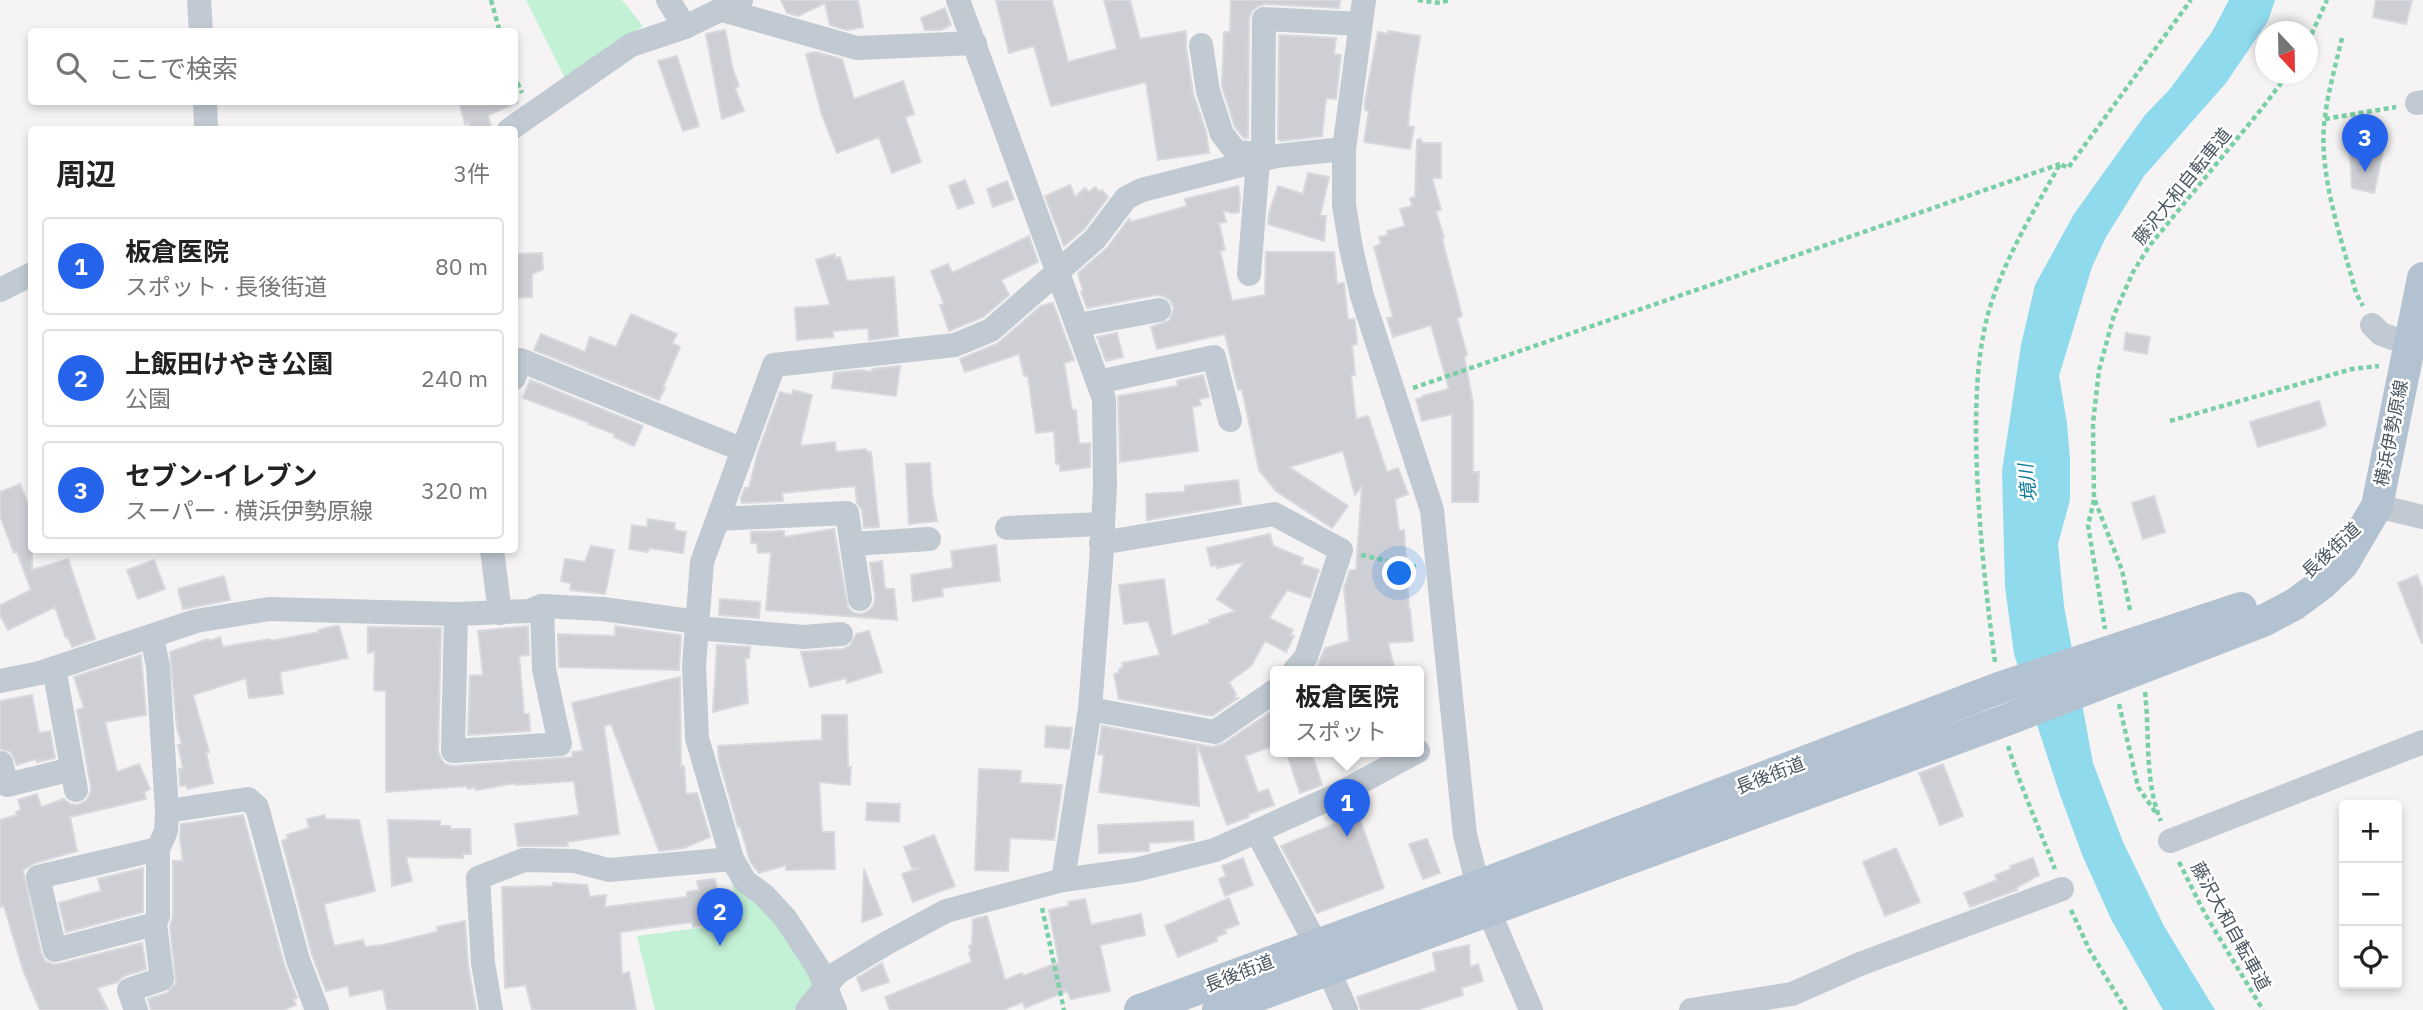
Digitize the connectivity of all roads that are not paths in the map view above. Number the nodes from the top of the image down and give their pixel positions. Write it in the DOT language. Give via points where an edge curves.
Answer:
graph roads {
  1 [pos="199,0"];
  2 [pos="668,0"];
  3 [pos="958,0"];
  4 [pos="731,5"];
  5 [pos="1362,12"];
  6 [pos="685,27"];
  7 [pos="201,28"];
  8 [pos="975,43"];
  9 [pos="1201,45"];
  10 [pos="205,105"];
  11 [pos="206,126"];
  12 [pos="515,126"];
  13 [pos="1344,149"];
  14 [pos="1266,157"];
  15 [pos="1058,271"];
  16 [pos="1249,274"];
  17 [pos="28,276"];
  18 [pos="2423,278"];
  19 [pos="0,290"];
  20 [pos="1159,310"];
  21 [pos="1078,326"];
  22 [pos="2372,326"];
  23 [pos="2406,357"];
  24 [pos="518,369"];
  25 [pos="1098,382"];
  26 [pos="1230,420"];
  27 [pos="743,450"];
  28 [pos="2377,506"];
  29 [pos="2423,517"];
  30 [pos="718,519"];
  31 [pos="1007,529"];
  32 [pos="1102,533"];
  33 [pos="929,538"];
  34 [pos="852,544"];
  35 [pos="492,553"];
  36 [pos="860,599"];
  37 [pos="542,606"];
  38 [pos="500,613"];
  39 [pos="457,614"];
  40 [pos="698,625"];
  41 [pos="841,634"];
  42 [pos="152,636"];
  43 [pos="2110,664"];
  44 [pos="1298,666"];
  45 [pos="54,668"];
  46 [pos="1,680"];
  47 [pos="1270,694"];
  48 [pos="1090,709"];
  49 [pos="1454,731"];
  50 [pos="2423,742"];
  51 [pos="1424,748"];
  52 [pos="1407,757"];
  53 [pos="5,783"];
  54 [pos="167,811"];
  55 [pos="1257,832"];
  56 [pos="2170,841"];
  57 [pos="158,849"];
  58 [pos="732,859"];
  59 [pos="1063,880"];
  60 [pos="2062,889"];
  61 [pos="1483,898"];
  62 [pos="155,924"];
  63 [pos="1322,956"];
  64 [pos="826,986"];
  65 [pos="1794,1002"];
  66 [pos="136,1010"];
  67 [pos="317,1010"];
  68 [pos="491,1010"];
  69 [pos="807,1010"];
  70 [pos="835,1010"];
  71 [pos="1140,1010"];
  72 [pos="1218,1010"];
  73 [pos="1346,1010"];
  74 [pos="1531,1010"];
  75 [pos="1691,1010"];
  1 -- 7 [label="street"];
  2 -- 6 [label="street"];
  3 -- 8 [label="street"];
  4 -- 6 [label="street"];
  4 -- 8 [label="street" via="857,48"];
  5 -- 13 [label="street"];
  5 -- 14 [label="street" via="1264,19"];
  6 -- 12 [label="street" via="631,45"];
  8 -- 15 [label="street"];
  9 -- 14 [label="street" via="1208,91 1222,134 1236,152"];
  10 -- 11 [label="street"];
  13 -- 14 [label="street"];
  13 -- 49 [label="street" via="1350,248 1432,510"];
  14 -- 15 [label="street" via="1160,184 1126,198 1095,239"];
  14 -- 16 [label="street"];
  15 -- 21 [label="street"];
  15 -- 27 [label="street" via="991,330 955,345 774,365"];
  17 -- 19 [label="street"];
  18 -- 23 [label="main road, 横浜伊勢原線"];
  20 -- 21 [label="street"];
  21 -- 25 [label="street"];
  22 -- 23 [label="street"];
  23 -- 28 [label="main road, 横浜伊勢原線"];
  24 -- 27 [label="street"];
  25 -- 26 [label="street" via="1214,357"];
  25 -- 32 [label="street" via="1104,398"];
  27 -- 30 [label="street"];
  28 -- 29 [label="street"];
  28 -- 43 [label="main road, 長後街道" via="2305,577 2276,594"];
  30 -- 34 [label="street" via="847,513"];
  30 -- 40 [label="street" via="702,562"];
  31 -- 32 [label="street"];
  32 -- 44 [label="street" via="1274,514 1341,550 1306,657"];
  32 -- 48 [label="street"];
  33 -- 34 [label="street"];
  34 -- 36 [label="street"];
  35 -- 38 [label="street"];
  37 -- 38 [label="street"];
  37 -- 39 [label="street" via="544,669 560,744 453,751"];
  37 -- 40 [label="street" via="603,608"];
  38 -- 39 [label="street"];
  39 -- 42 [label="street" via="269,609 196,621"];
  40 -- 41 [label="street" via="804,637"];
  40 -- 58 [label="street" via="694,665 697,738"];
  42 -- 45 [label="street"];
  42 -- 54 [label="street"];
  43 -- 61 [label="main road, 長後街道" via="2006,720"];
  43 -- 61 [label="main road, 長後街道" via="2006,686"];
  45 -- 46 [label="street"];
  45 -- 53 [label="street" via="74,780"];
  47 -- 48 [label="street" via="1215,732"];
  48 -- 59 [label="street"];
  49 -- 51 [label="street"];
  49 -- 61 [label="street" via="1465,835"];
  50 -- 56 [label="street"];
  52 -- 55 [label="street"];
  54 -- 57 [label="street" via="166,831"];
  54 -- 67 [label="street" via="248,799 257,807 298,960"];
  55 -- 59 [label="street" via="1215,850 1135,870"];
  55 -- 63 [label="street"];
  57 -- 62 [label="street"];
  57 -- 62 [label="street" via="38,877 55,950"];
  58 -- 64 [label="street" via="745,881 786,919"];
  58 -- 68 [label="street" via="608,870 574,861 524,860 478,878"];
  59 -- 64 [label="street" via="946,911 837,973"];
  60 -- 65 [label="street" via="1860,964"];
  61 -- 63 [label="main road, 長後街道"];
  61 -- 74 [label="street"];
  62 -- 66 [label="street" via="162,979 129,990"];
  63 -- 71 [label="main road, 長後街道"];
  63 -- 72 [label="main road, 長後街道"];
  63 -- 73 [label="street"];
  64 -- 69 [label="street"];
  64 -- 70 [label="street"];
  65 -- 75 [label="street"];
}
